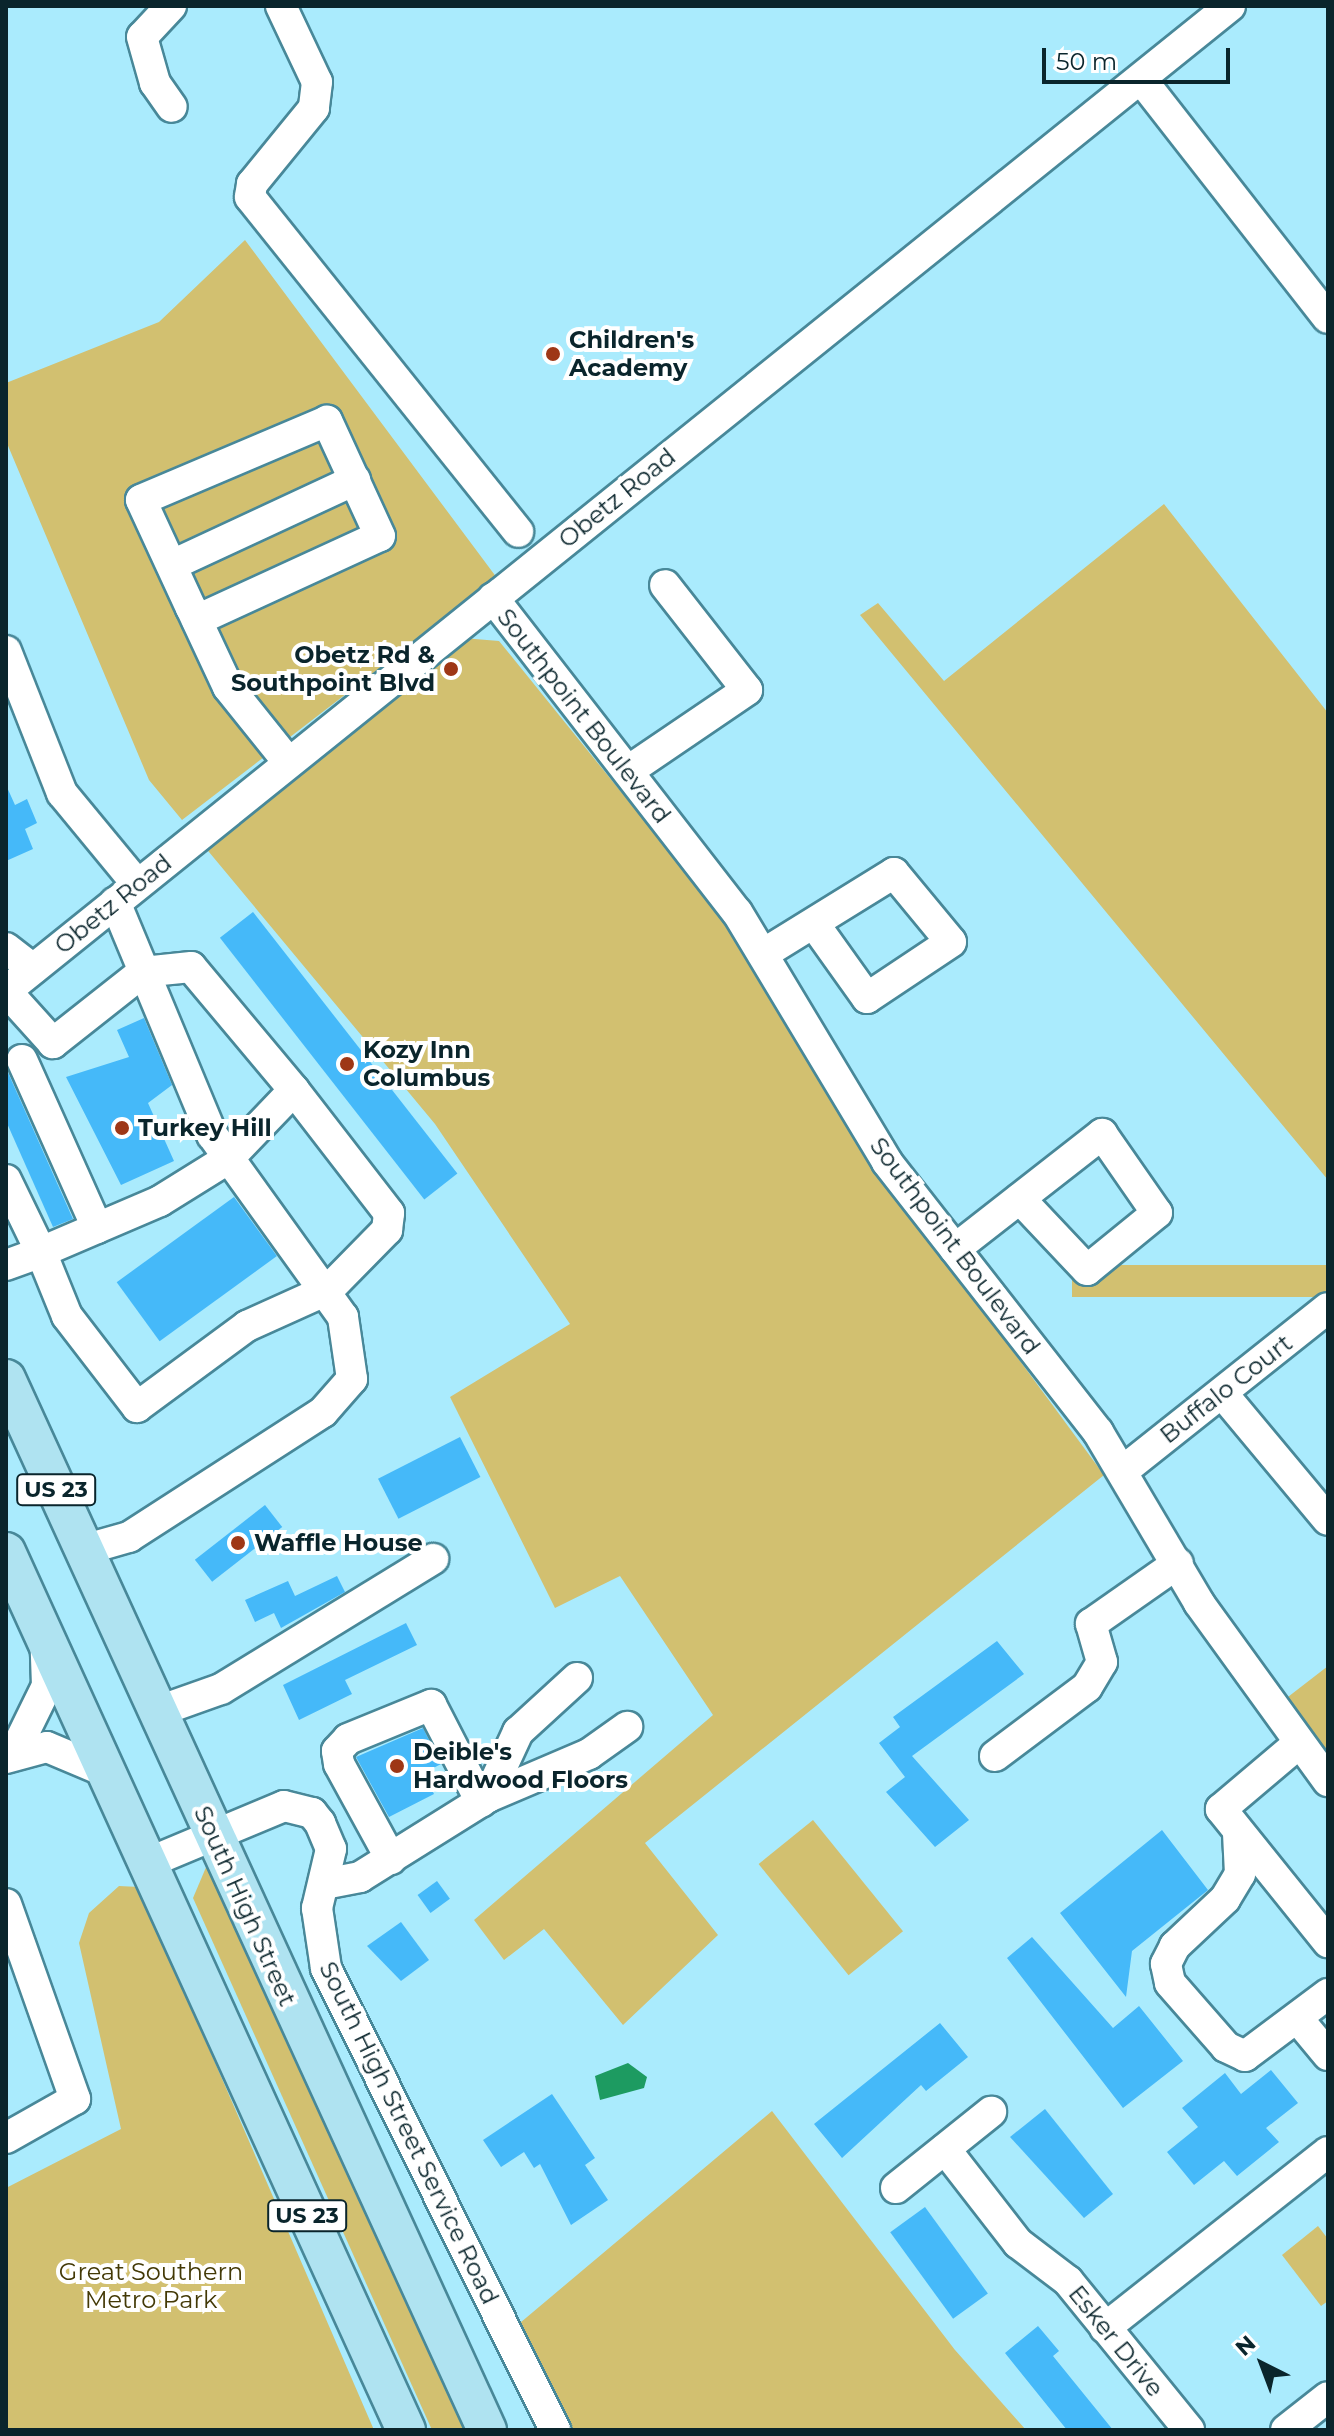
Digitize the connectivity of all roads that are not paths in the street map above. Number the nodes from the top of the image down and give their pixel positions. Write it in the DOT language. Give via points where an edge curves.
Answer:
graph roads {
  1 [pos="171,6"];
  2 [pos="281,6"];
  3 [pos="1230,6"];
  4 [pos="1141,79"];
  5 [pos="172,107"];
  6 [pos="1328,318"];
  7 [pos="355,480"];
  8 [pos="518,532"];
  9 [pos="172,565"];
  10 [pos="665,585"];
  11 [pos="493,598"];
  12 [pos="197,620"];
  13 [pos="6,651"];
  14 [pos="288,762"];
  15 [pos="628,771"];
  16 [pos="126,893"];
  17 [pos="815,925"];
  18 [pos="6,948"];
  19 [pos="763,954"];
  20 [pos="33,969"];
  21 [pos="143,972"];
  22 [pos="6,991"];
  23 [pos="53,1043"];
  24 [pos="14,1062"];
  25 [pos="294,1090"];
  26 [pos="229,1158"];
  27 [pos="6,1180"];
  28 [pos="1020,1199"];
  29 [pos="97,1228"];
  30 [pos="955,1249"];
  31 [pos="41,1252"];
  32 [pos="6,1265"];
  33 [pos="329,1289"];
  34 [pos="1328,1308"];
  35 [pos="6,1379"];
  36 [pos="1222,1393"];
  37 [pos="1124,1470"];
  38 [pos="1328,1520"];
  39 [pos="83,1550"];
  40 [pos="6,1552"];
  41 [pos="433,1559"];
  42 [pos="1178,1563"];
  43 [pos="46,1638"];
  44 [pos="577,1678"];
  45 [pos="156,1712"];
  46 [pos="627,1727"];
  47 [pos="1298,1744"];
  48 [pos="10,1756"];
  49 [pos="995,1756"];
  50 [pos="109,1773"];
  51 [pos="1328,1781"];
  52 [pos="485,1799"];
  53 [pos="1238,1833"];
  54 [pos="213,1836"];
  55 [pos="391,1859"];
  56 [pos="150,1862"];
  57 [pos="324,1884"];
  58 [pos="6,1904"];
  59 [pos="1328,1942"];
  60 [pos="1328,1994"];
  61 [pos="1298,2019"];
  62 [pos="1328,2055"];
  63 [pos="991,2112"];
  64 [pos="6,2138"];
  65 [pos="945,2149"];
  66 [pos="1328,2152"];
  67 [pos="896,2188"];
  68 [pos="1105,2328"];
  69 [pos="1328,2397"];
  70 [pos="406,2430"];
  71 [pos="487,2430"];
  72 [pos="555,2430"];
  73 [pos="1189,2430"];
  74 [pos="1286,2430"];
  1 -- 5 [label="street" via="142,37 155,83"];
  2 -- 8 [label="street" via="317,82 314,108 252,184 250,197"];
  3 -- 4 [label="street, Obetz Road"];
  4 -- 6 [label="street"];
  4 -- 11 [label="street, Obetz Road"];
  7 -- 9 [label="street"];
  7 -- 9 [label="street" via="327,421 141,500"];
  7 -- 12 [label="street" via="380,536"];
  9 -- 12 [label="street"];
  10 -- 15 [label="street" via="747,690"];
  11 -- 14 [label="street, Obetz Road"];
  11 -- 15 [label="street, Southpoint Boulevard"];
  12 -- 14 [label="street" via="228,687"];
  13 -- 16 [label="street" via="62,793"];
  14 -- 16 [label="street, Obetz Road"];
  15 -- 19 [label="street, Southpoint Boulevard"];
  16 -- 20 [label="street, Obetz Road"];
  16 -- 21 [label="street"];
  17 -- 19 [label="street"];
  18 -- 20 [label="street"];
  19 -- 30 [label="street, Southpoint Boulevard" via="887,1162"];
  20 -- 22 [label="street, Obetz Road"];
  21 -- 23 [label="street"];
  21 -- 25 [label="street" via="191,967"];
  21 -- 26 [label="street" via="187,1084"];
  22 -- 23 [label="street"];
  23 -- 24 [label="street"];
  24 -- 29 [label="street"];
  25 -- 26 [label="street"];
  25 -- 33 [label="street" via="389,1213 387,1230"];
  26 -- 29 [label="street" via="160,1201"];
  26 -- 33 [label="street"];
  27 -- 31 [label="street"];
  28 -- 28 [label="street" via="1102,1134 1157,1213 1087,1270"];
  28 -- 30 [label="street"];
  29 -- 31 [label="street"];
  30 -- 37 [label="street, Southpoint Boulevard"];
  31 -- 32 [label="street"];
  31 -- 33 [label="street" via="67,1316 137,1407 247,1326"];
  33 -- 39 [label="street" via="343,1317 352,1379 323,1412 129,1537"];
  34 -- 36 [label="street, Buffalo Court"];
  35 -- 39 [label="main road, South High Street / US 23"];
  36 -- 37 [label="street, Buffalo Court"];
  36 -- 38 [label="street"];
  37 -- 42 [label="street, Southpoint Boulevard"];
  39 -- 45 [label="main road, South High Street / US 23"];
  40 -- 43 [label="main road, US 23"];
  41 -- 45 [label="street" via="221,1689"];
  42 -- 47 [label="street, Southpoint Boulevard"];
  42 -- 49 [label="street" via="1091,1624 1102,1662 1087,1687"];
  43 -- 48 [label="street" via="47,1686"];
  43 -- 50 [label="main road, US 23"];
  44 -- 52 [label="street" via="518,1732"];
  45 -- 54 [label="main road, South High Street / US 23"];
  46 -- 52 [label="street" via="589,1754"];
  47 -- 51 [label="street, Southpoint Boulevard"];
  47 -- 53 [label="street" via="1221,1809"];
  48 -- 50 [label="street" via="47,1747"];
  50 -- 56 [label="main road, US 23"];
  52 -- 55 [label="street"];
  52 -- 55 [label="street" via="431,1705 348,1739 337,1751 339,1764"];
  53 -- 59 [label="street"];
  53 -- 61 [label="street" via="1240,1874 1175,1946 1166,1964 1170,1983 1226,2047 1245,2056"];
  54 -- 56 [label="street, South High Street Service Road"];
  54 -- 57 [label="street, South High Street Service Road" via="284,1806 305,1810 327,1835"];
  54 -- 71 [label="main road, South High Street / US 23"];
  55 -- 57 [label="street" via="360,1877"];
  56 -- 70 [label="main road, US 23"];
  57 -- 72 [label="street, South High Street Service Road" via="317,1939 326,1968"];
  58 -- 64 [label="street" via="75,2099"];
  60 -- 61 [label="street"];
  61 -- 62 [label="street"];
  63 -- 65 [label="street"];
  65 -- 67 [label="street"];
  65 -- 68 [label="street, Esker Drive" via="1018,2243 1068,2281"];
  66 -- 68 [label="street"];
  68 -- 73 [label="street, Esker Drive"];
  69 -- 74 [label="street"];
}
